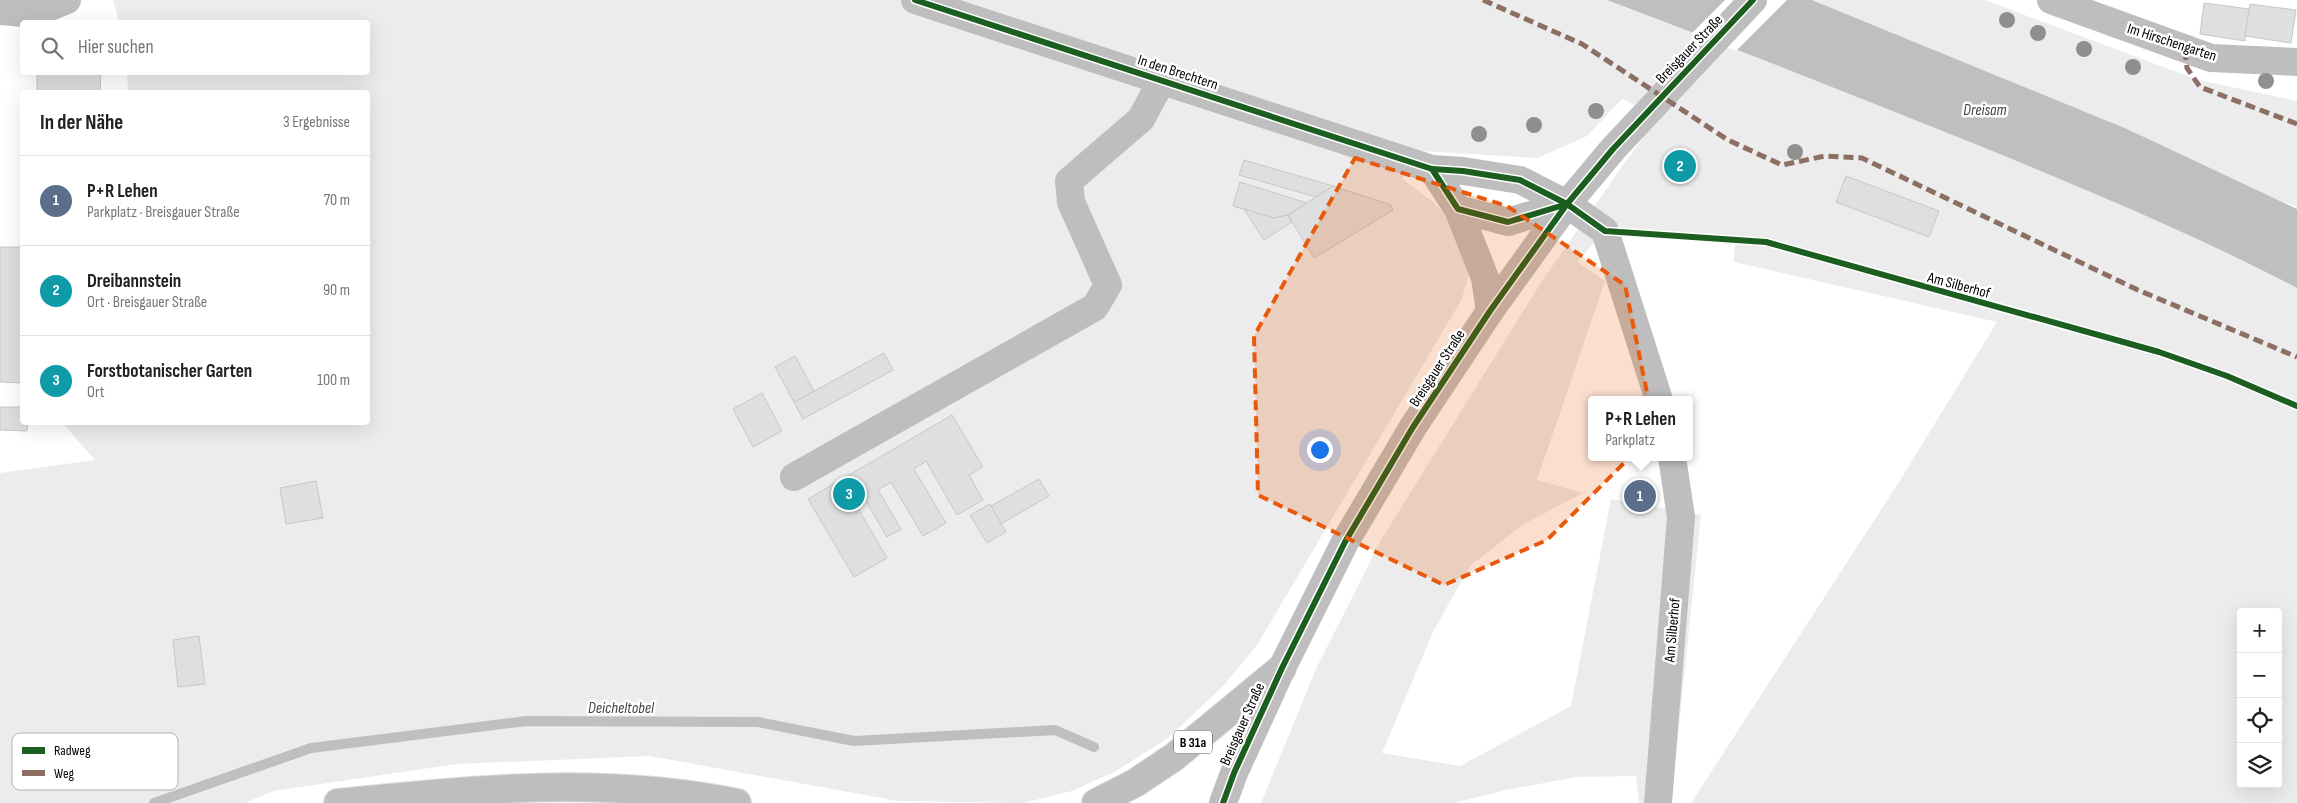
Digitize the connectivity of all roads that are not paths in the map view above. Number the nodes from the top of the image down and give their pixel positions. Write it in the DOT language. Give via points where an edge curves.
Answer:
graph roads {
  1 [pos="67,0"];
  2 [pos="915,0"];
  3 [pos="1754,0"];
  4 [pos="2051,0"];
  5 [pos="0,11"];
  6 [pos="2297,62"];
  7 [pos="1162,80"];
  8 [pos="1432,169"];
  9 [pos="1567,204"];
  10 [pos="1458,209"];
  11 [pos="1490,311"];
  12 [pos="1658,396"];
  13 [pos="1673,461"];
  14 [pos="794,477"];
  15 [pos="1282,668"];
  16 [pos="431,798"];
  17 [pos="338,803"];
  18 [pos="737,803"];
  19 [pos="1096,803"];
  20 [pos="1223,803"];
  21 [pos="1658,803"];
  1 -- 5 [label="main road" via="33,14"];
  2 -- 7 [label="main road, In den Brechtern"];
  3 -- 9 [label="main road, Breisgauer Straße" via="1613,149"];
  4 -- 6 [label="main road, Im Hirschengarten" via="2211,58"];
  7 -- 8 [label="main road, In den Brechtern"];
  7 -- 14 [label="main road" via="1141,120 1069,181 1071,202 1108,285 1094,307"];
  8 -- 9 [label="main road, In den Brechtern" via="1520,180"];
  8 -- 10 [label="main road"];
  9 -- 10 [label="main road" via="1508,222"];
  9 -- 11 [label="main road, Breisgauer Straße"];
  9 -- 12 [label="main road, In den Brechtern" via="1604,231"];
  10 -- 11 [label="main road" via="1485,278"];
  11 -- 15 [label="main road, Breisgauer Straße" via="1413,427 1350,533"];
  13 -- 21 [label="main road, Am Silberhof" via="1681,517"];
  15 -- 19 [label="main road, B 31a" via="1174,757 1135,783"];
  15 -- 20 [label="main road, Breisgauer Straße"];
  16 -- 17 [label="main road"];
  16 -- 18 [label="main road" via="533,786 597,788"];
}
